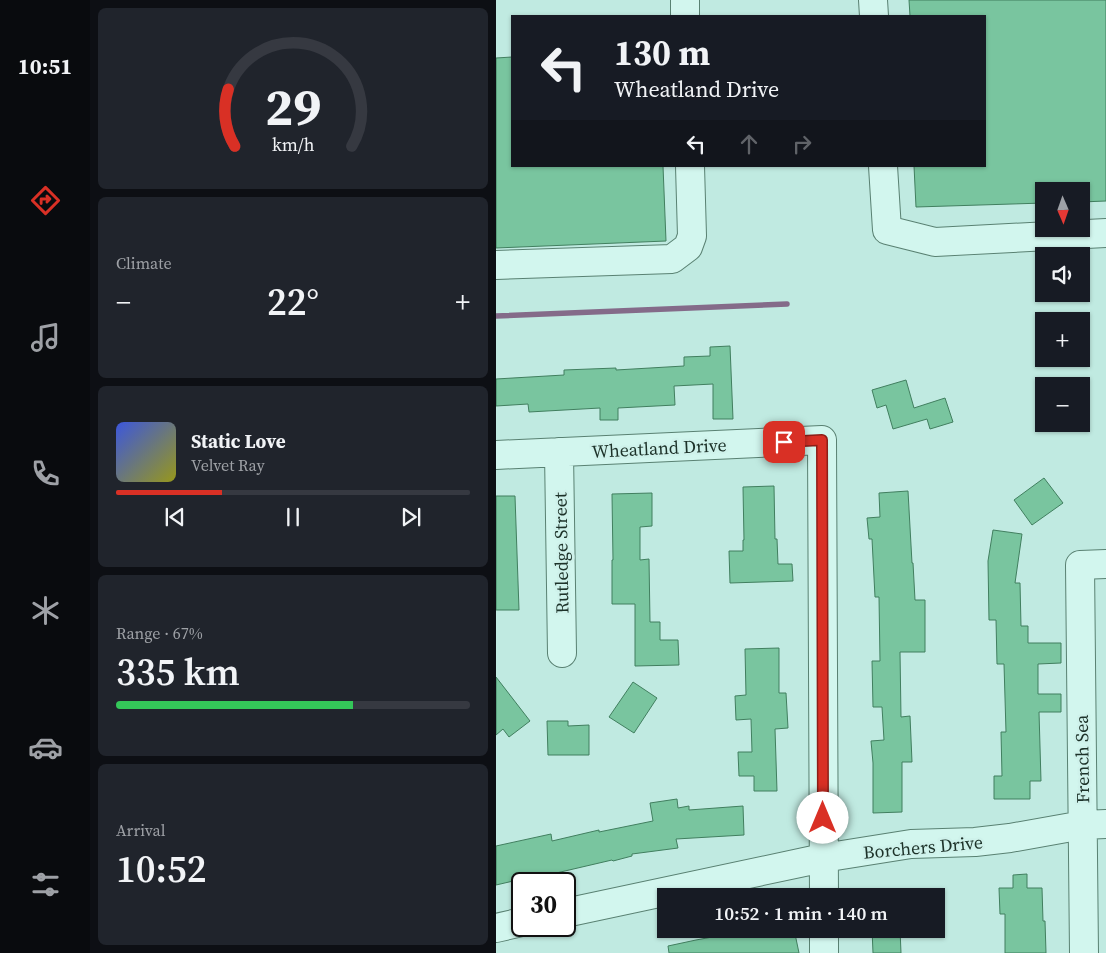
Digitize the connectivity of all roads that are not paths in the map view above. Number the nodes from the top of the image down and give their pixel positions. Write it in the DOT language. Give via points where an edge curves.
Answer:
graph roads {
  1 [pos="685,0"];
  2 [pos="872,0"];
  3 [pos="685,15"];
  4 [pos="874,15"];
  5 [pos="690,167"];
  6 [pos="883,167"];
  7 [pos="1106,233"];
  8 [pos="496,265"];
  9 [pos="559,452"];
  10 [pos="496,455"];
  11 [pos="1093,565"];
  12 [pos="562,653"];
  13 [pos="1094,824"];
  14 [pos="823,858"];
  15 [pos="824,888"];
  16 [pos="576,911"];
  17 [pos="511,925"];
  18 [pos="496,928"];
  19 [pos="824,938"];
  20 [pos="824,953"];
  21 [pos="1084,953"];
  1 -- 3 [label="street"];
  2 -- 4 [label="street"];
  5 -- 8 [label="street" via="692,236 688,247 672,259"];
  6 -- 7 [label="street" via="887,230 935,242"];
  9 -- 10 [label="street, Wheatland Drive"];
  9 -- 12 [label="street, Rutledge Street"];
  9 -- 14 [label="street, Wheatland Drive" via="822,440"];
  11 -- 13 [label="street, French Sea"];
  13 -- 14 [label="street, Borchers Drive" via="1010,838 911,844"];
  13 -- 21 [label="street, French Sea"];
  14 -- 15 [label="street"];
  14 -- 16 [label="street, Borchers Drive"];
  17 -- 18 [label="street"];
  19 -- 20 [label="street"];
}
